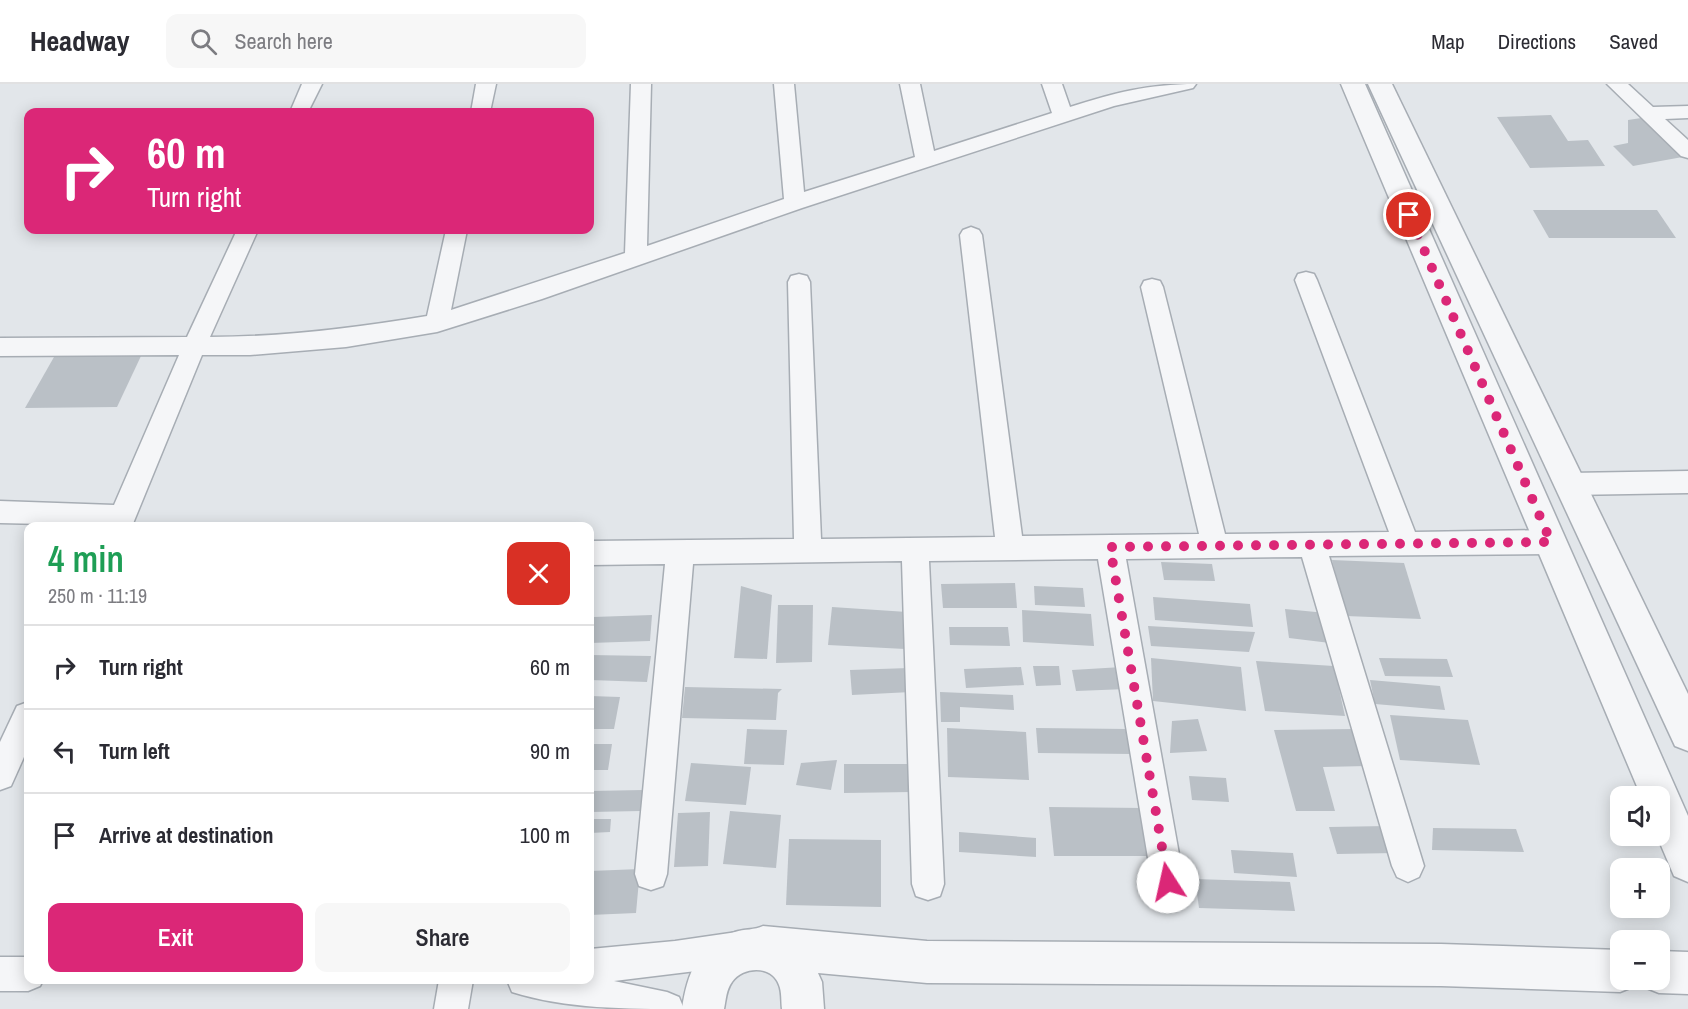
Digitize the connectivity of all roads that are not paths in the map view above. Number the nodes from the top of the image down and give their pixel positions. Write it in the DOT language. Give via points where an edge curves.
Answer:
graph roads {
  1 [pos="312,84"];
  2 [pos="486,84"];
  3 [pos="641,84"];
  4 [pos="784,84"];
  5 [pos="910,84"];
  6 [pos="1052,84"];
  7 [pos="1186,84"];
  8 [pos="1353,84"];
  9 [pos="1380,84"];
  10 [pos="1617,84"];
  11 [pos="301,108"];
  12 [pos="482,108"];
  13 [pos="1688,112"];
  14 [pos="1649,113"];
  15 [pos="1063,116"];
  16 [pos="1688,151"];
  17 [pos="926,161"];
  18 [pos="795,203"];
  19 [pos="245,234"];
  20 [pos="455,234"];
  21 [pos="971,236"];
  22 [pos="636,259"];
  23 [pos="1306,280"];
  24 [pos="799,282"];
  25 [pos="1152,286"];
  26 [pos="437,323"];
  27 [pos="0,347"];
  28 [pos="194,347"];
  29 [pos="1688,482"];
  30 [pos="1570,484"];
  31 [pos="0,512"];
  32 [pos="122,522"];
  33 [pos="1551,542"];
  34 [pos="1406,543"];
  35 [pos="1312,545"];
  36 [pos="1215,546"];
  37 [pos="1110,547"];
  38 [pos="1010,548"];
  39 [pos="915,549"];
  40 [pos="808,550"];
  41 [pos="680,552"];
  42 [pos="594,553"];
  43 [pos="24,725"];
  44 [pos="1688,733"];
  45 [pos="0,776"];
  46 [pos="1688,862"];
  47 [pos="1408,866"];
  48 [pos="651,874"];
  49 [pos="1168,882"];
  50 [pos="928,884"];
  51 [pos="755,947"];
  52 [pos="594,966"];
  53 [pos="1610,971"];
  54 [pos="1670,972"];
  55 [pos="1688,973"];
  56 [pos="0,974"];
  57 [pos="24,974"];
  58 [pos="455,984"];
  59 [pos="544,984"];
  60 [pos="451,1009"];
  61 [pos="667,1009"];
  62 [pos="704,1009"];
  63 [pos="802,1009"];
  1 -- 11 [label="street"];
  2 -- 12 [label="street"];
  3 -- 22 [label="street"];
  4 -- 18 [label="street"];
  5 -- 17 [label="street"];
  6 -- 15 [label="street"];
  7 -- 15 [label="street"];
  8 -- 33 [label="street"];
  9 -- 30 [label="street"];
  10 -- 14 [label="street"];
  13 -- 14 [label="street"];
  14 -- 16 [label="street"];
  15 -- 17 [label="street"];
  17 -- 18 [label="street"];
  18 -- 22 [label="street"];
  19 -- 28 [label="street"];
  20 -- 26 [label="street"];
  21 -- 38 [label="street"];
  22 -- 26 [label="street"];
  23 -- 34 [label="street"];
  24 -- 40 [label="street"];
  25 -- 36 [label="street"];
  26 -- 28 [label="street" via="346,338"];
  27 -- 28 [label="street"];
  28 -- 32 [label="street"];
  29 -- 30 [label="street"];
  30 -- 44 [label="street"];
  31 -- 32 [label="street"];
  33 -- 34 [label="street"];
  33 -- 46 [label="street"];
  34 -- 35 [label="street"];
  35 -- 36 [label="street"];
  35 -- 47 [label="street"];
  36 -- 37 [label="street"];
  37 -- 38 [label="street"];
  37 -- 49 [label="street"];
  38 -- 39 [label="street"];
  39 -- 40 [label="street"];
  39 -- 50 [label="street"];
  40 -- 41 [label="street"];
  41 -- 42 [label="street"];
  41 -- 48 [label="street"];
  43 -- 45 [label="street"];
  51 -- 52 [label="street"];
  51 -- 53 [label="street" via="927,962 1442,965"];
  51 -- 62 [label="street" via="732,954 718,964 708,980"];
  51 -- 63 [label="street" via="778,953 791,963 800,978"];
  54 -- 55 [label="street"];
  56 -- 57 [label="street"];
  58 -- 60 [label="street"];
  59 -- 61 [label="street"];
}
